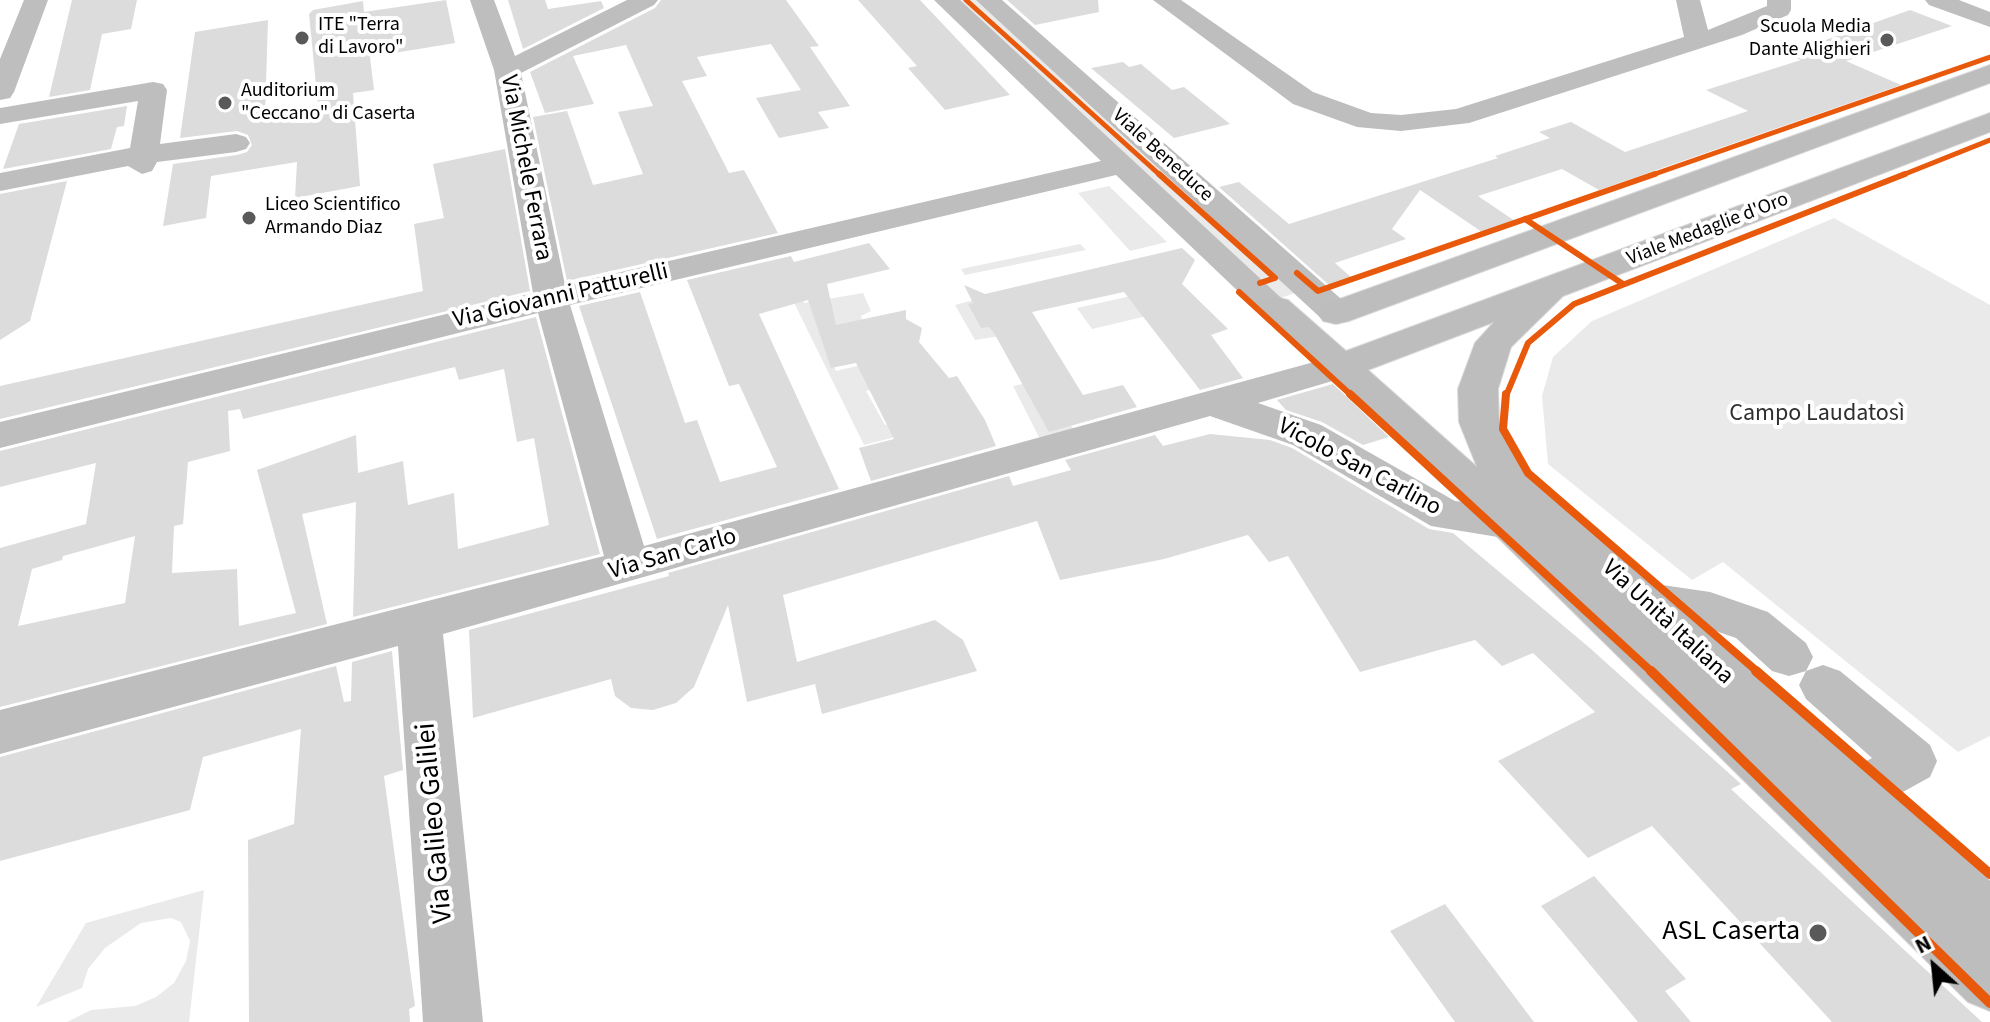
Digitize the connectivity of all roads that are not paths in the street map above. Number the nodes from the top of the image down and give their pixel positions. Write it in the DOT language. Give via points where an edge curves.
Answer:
graph roads {
  1 [pos="36,0"];
  2 [pos="482,0"];
  3 [pos="646,0"];
  4 [pos="946,0"];
  5 [pos="988,0"];
  6 [pos="1165,0"];
  7 [pos="1688,0"];
  8 [pos="1779,0"];
  9 [pos="1937,0"];
  10 [pos="1990,20"];
  11 [pos="1698,41"];
  12 [pos="507,70"];
  13 [pos="1985,78"];
  14 [pos="0,92"];
  15 [pos="0,116"];
  16 [pos="1990,122"];
  17 [pos="236,143"];
  18 [pos="142,160"];
  19 [pos="1122,165"];
  20 [pos="1741,165"];
  21 [pos="0,182"];
  22 [pos="1799,196"];
  23 [pos="1550,289"];
  24 [pos="551,299"];
  25 [pos="1326,304"];
  26 [pos="1275,308"];
  27 [pos="1392,347"];
  28 [pos="1343,366"];
  29 [pos="1210,404"];
  30 [pos="0,435"];
  31 [pos="1510,523"];
  32 [pos="629,567"];
  33 [pos="1642,600"];
  34 [pos="419,623"];
  35 [pos="0,732"];
  36 [pos="1854,795"];
  37 [pos="1990,920"];
  38 [pos="1990,980"];
  39 [pos="453,1022"];
  1 -- 14 [label="street"];
  2 -- 12 [label="street, Via Michele Ferrara"];
  3 -- 12 [label="street"];
  4 -- 19 [label="street, Viale Beneduce"];
  5 -- 25 [label="street, Viale Beneduce"];
  6 -- 11 [label="street" via="1303,98 1367,121 1459,117"];
  7 -- 11 [label="street"];
  8 -- 11 [label="street" via="1779,10"];
  9 -- 10 [label="street"];
  12 -- 24 [label="street, Via Michele Ferrara"];
  13 -- 20 [label="main road"];
  15 -- 18 [label="street" via="154,84"];
  16 -- 22 [label="main road, Viale Medaglie d'Oro"];
  17 -- 18 [label="street"];
  18 -- 21 [label="street"];
  19 -- 24 [label="street, Via Giovanni Patturelli"];
  19 -- 26 [label="street, Viale Beneduce"];
  20 -- 22 [label="main road, Viale Medaglie d'Oro"];
  20 -- 25 [label="main road"];
  22 -- 23 [label="main road, Viale Medaglie d'Oro"];
  23 -- 27 [label="main road, Viale Medaglie d'Oro"];
  23 -- 33 [label="main road, Via Unità Italiana" via="1494,343 1478,389 1485,444 1499,468"];
  24 -- 30 [label="street, Via Giovanni Patturelli"];
  24 -- 32 [label="street, Via Michele Ferrara"];
  25 -- 26 [label="main road"];
  25 -- 27 [label="main road" via="1362,334"];
  25 -- 28 [label="main road" via="1324,333"];
  26 -- 28 [label="main road, Via Unità Italiana"];
  27 -- 28 [label="main road, Viale Medaglie d'Oro"];
  28 -- 29 [label="street, Via San Carlo"];
  28 -- 31 [label="main road, Via Unità Italiana"];
  29 -- 31 [label="street, Vicolo San Carlino" via="1307,435 1446,515"];
  29 -- 32 [label="street, Via San Carlo"];
  31 -- 38 [label="main road, Via Unità Italiana"];
  32 -- 34 [label="street, Via San Carlo"];
  33 -- 36 [label="main road, Via Unità Italiana"];
  33 -- 36 [label="street" via="1710,610 1752,625 1912,761"];
  34 -- 35 [label="street, Via San Carlo"];
  34 -- 39 [label="street, Via Galileo Galilei"];
  36 -- 37 [label="main road, Via Unità Italiana"];
}
